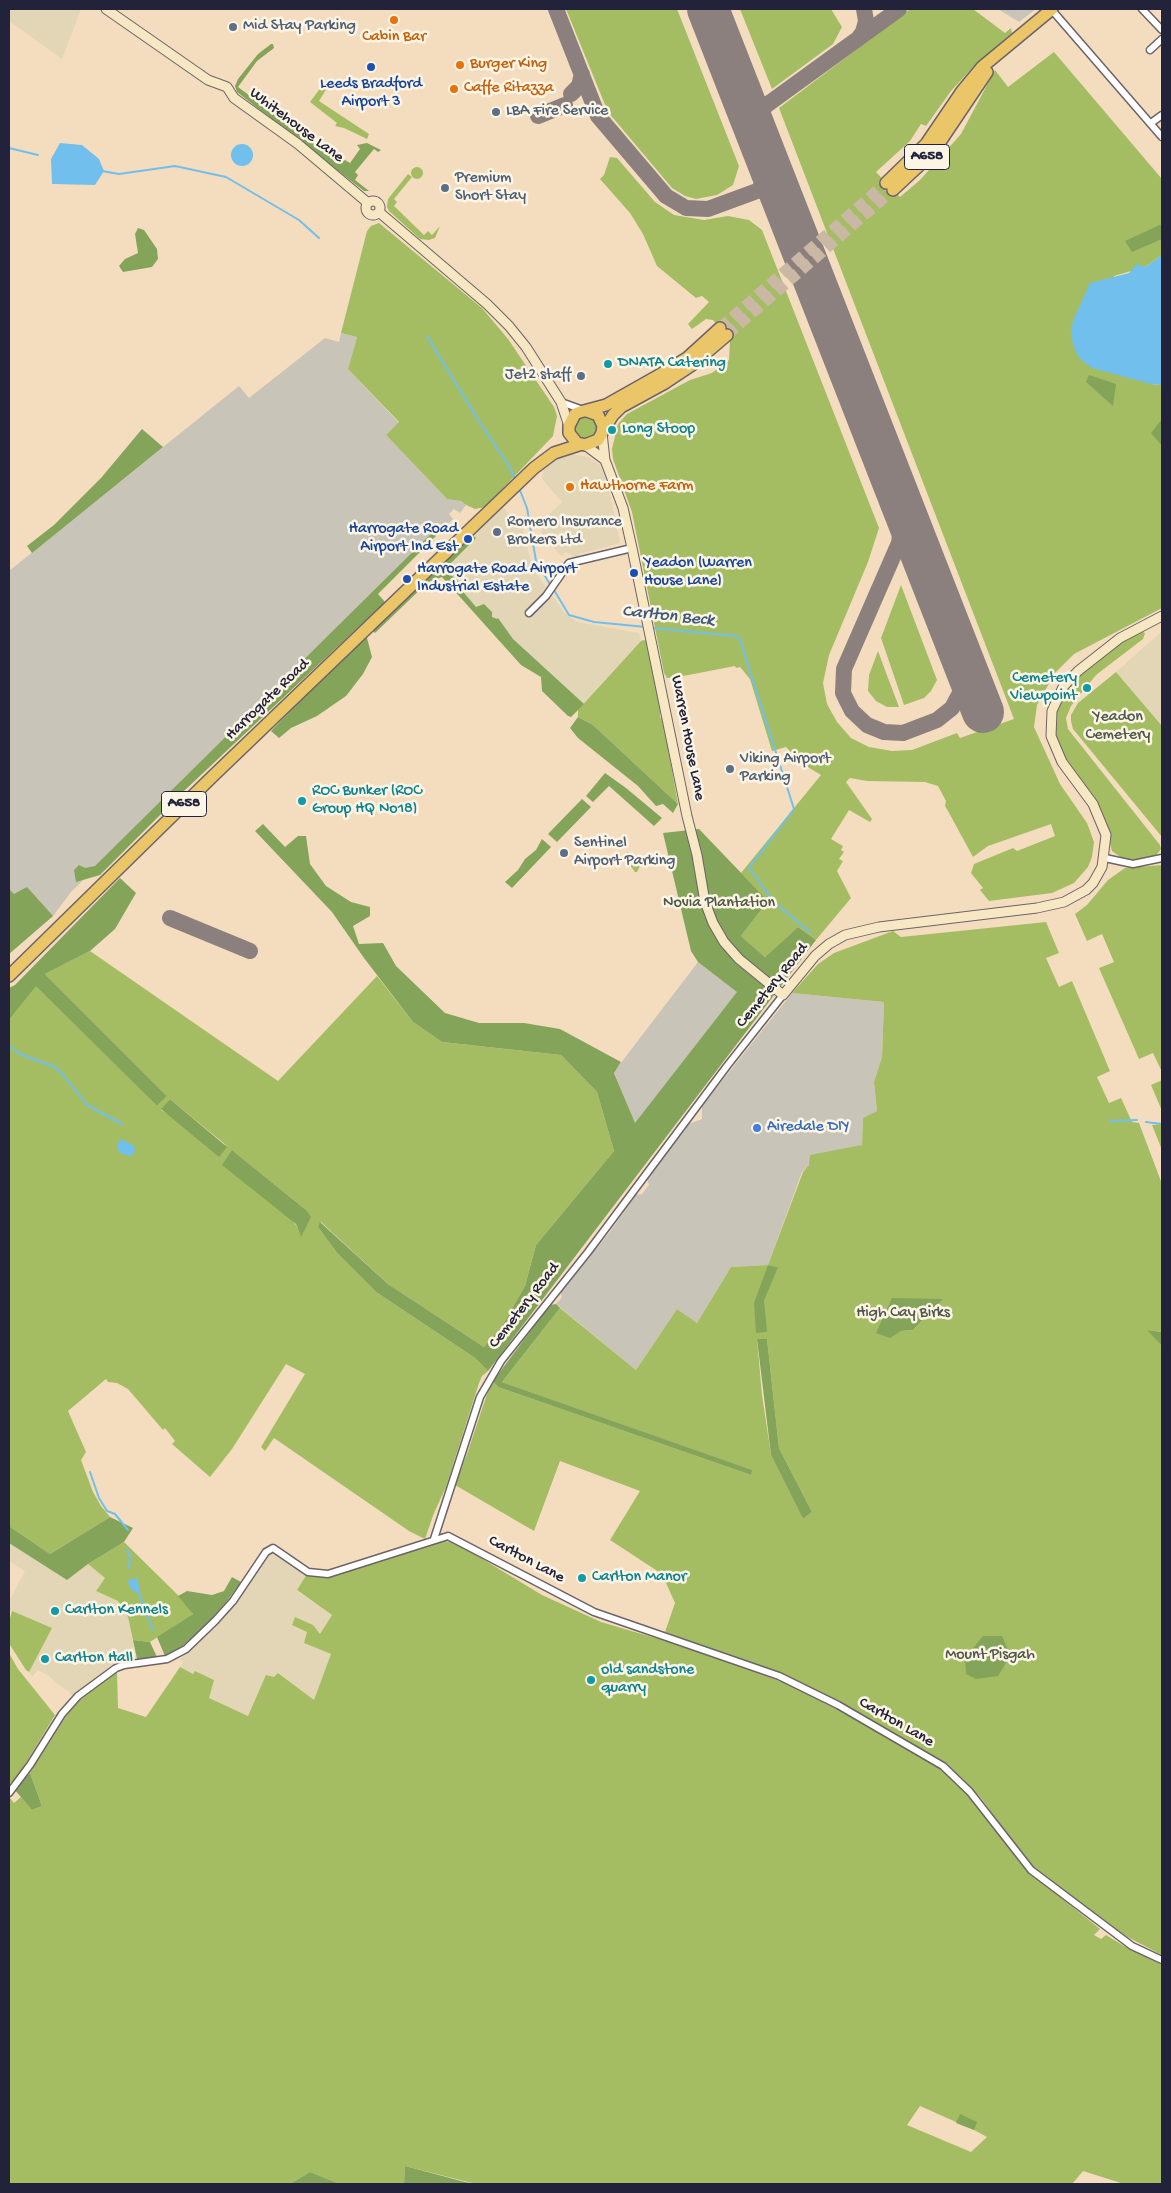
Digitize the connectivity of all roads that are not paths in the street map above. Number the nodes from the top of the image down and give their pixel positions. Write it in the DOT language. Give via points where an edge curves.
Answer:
graph roads {
  1 [pos="106,9"];
  2 [pos="1051,9"];
  3 [pos="1142,9"];
  4 [pos="1162,30"];
  5 [pos="1162,40"];
  6 [pos="1150,50"];
  7 [pos="1162,115"];
  8 [pos="1151,123"];
  9 [pos="1162,137"];
  10 [pos="889,186"];
  11 [pos="723,332"];
  12 [pos="662,379"];
  13 [pos="561,402"];
  14 [pos="586,411"];
  15 [pos="569,427"];
  16 [pos="602,433"];
  17 [pos="584,445"];
  18 [pos="554,452"];
  19 [pos="605,460"];
  20 [pos="632,548"];
  21 [pos="529,613"];
  22 [pos="1162,616"];
  23 [pos="1105,858"];
  24 [pos="1162,858"];
  25 [pos="9,976"];
  26 [pos="783,995"];
  27 [pos="434,1539"];
  28 [pos="9,1793"];
  29 [pos="1162,1960"];
  1 -- 13 [label="street, Whitehouse Lane" via="208,80 227,87 234,98 298,144 368,203 372,200 379,203 379,212 509,326"];
  2 -- 8 [label="street"];
  2 -- 10 [label="highway, A658" via="982,67 926,144"];
  3 -- 4 [label="street"];
  5 -- 6 [label="street"];
  7 -- 8 [label="street"];
  8 -- 9 [label="street"];
  11 -- 12 [label="highway" via="692,365"];
  12 -- 14 [label="highway"];
  12 -- 16 [label="highway" via="612,415"];
  13 -- 14 [label="street"];
  13 -- 15 [label="street"];
  14 -- 15 [label="highway" via="575,414"];
  14 -- 16 [label="highway" via="601,420"];
  15 -- 17 [label="highway" via="572,438"];
  15 -- 18 [label="highway, Harrogate Road / A658"];
  16 -- 17 [label="highway" via="594,443"];
  16 -- 19 [label="street, Warren House Lane"];
  17 -- 18 [label="highway, Harrogate Road / A658"];
  17 -- 19 [label="street"];
  18 -- 25 [label="highway, Harrogate Road / A658" via="214,775"];
  19 -- 20 [label="street, Warren House Lane" via="623,508"];
  20 -- 21 [label="street" via="569,564"];
  20 -- 26 [label="street, Warren House Lane" via="707,909 724,942 739,959"];
  22 -- 23 [label="street, Cemetery Road" via="1120,638 1078,671 1063,687 1052,711 1051,736 1062,762 1100,821 1106,835"];
  23 -- 24 [label="street" via="1134,864"];
  23 -- 26 [label="street, Cemetery Road" via="1093,883 1064,902 872,928 845,935 815,956"];
  26 -- 27 [label="street, Cemetery Road" via="501,1361 480,1397"];
  27 -- 28 [label="street, Carlton Lane" via="328,1574 308,1572 273,1548 266,1552 233,1601 186,1649 167,1659 116,1668 78,1696 62,1714"];
  27 -- 29 [label="street, Carlton Lane" via="448,1536 594,1612 779,1676 862,1719 943,1766 970,1792 1031,1870 1132,1946"];
}
